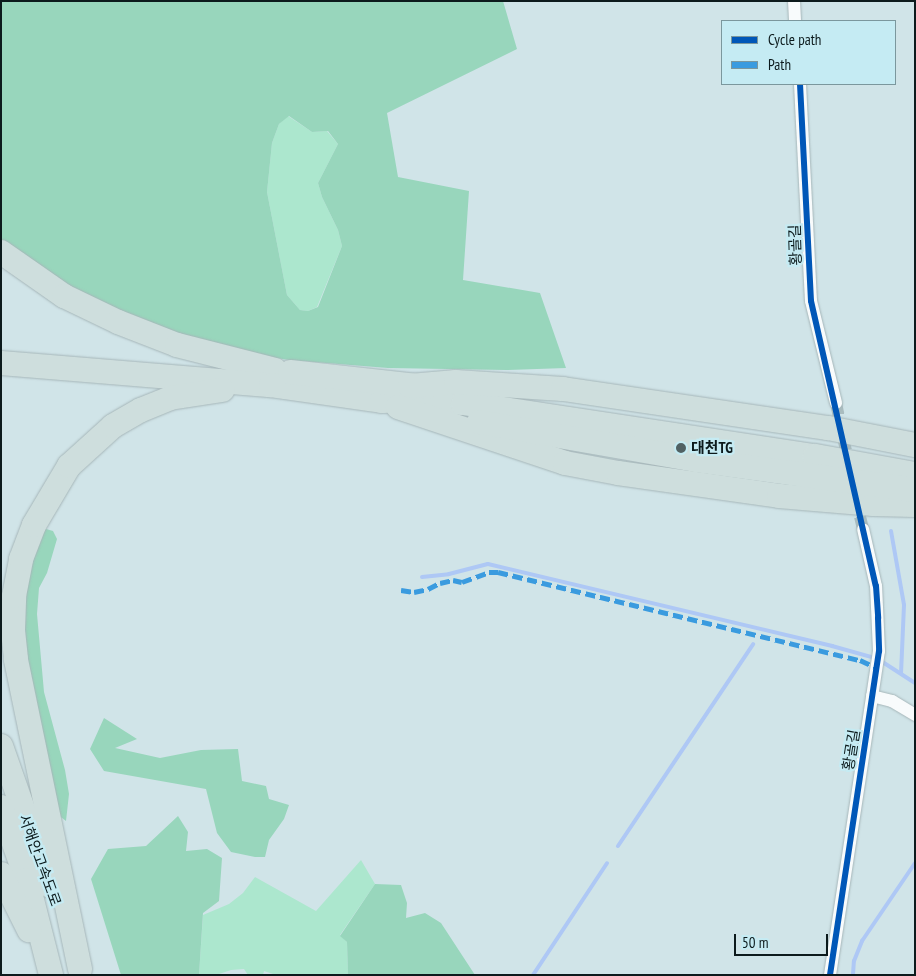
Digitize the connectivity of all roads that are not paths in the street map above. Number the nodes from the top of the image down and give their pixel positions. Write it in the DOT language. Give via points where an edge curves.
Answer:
graph roads {
  1 [pos="794,1"];
  2 [pos="795,20"];
  3 [pos="800,85"];
  4 [pos="1,252"];
  5 [pos="1,347"];
  6 [pos="1,363"];
  7 [pos="273,378"];
  8 [pos="410,386"];
  9 [pos="382,401"];
  10 [pos="836,403"];
  11 [pos="915,445"];
  12 [pos="915,460"];
  13 [pos="915,474"];
  14 [pos="915,490"];
  15 [pos="915,505"];
  16 [pos="863,529"];
  17 [pos="872,696"];
  18 [pos="915,715"];
  19 [pos="1,746"];
  20 [pos="1,807"];
  21 [pos="1,874"];
  22 [pos="81,972"];
  23 [pos="51,975"];
  24 [pos="830,975"];
  1 -- 2 [label="street"];
  3 -- 10 [label="street, 황골길" via="811,301"];
  4 -- 7 [label="highway" via="64,296 118,322"];
  5 -- 7 [label="highway"];
  6 -- 7 [label="highway"];
  7 -- 8 [label="highway"];
  7 -- 9 [label="highway"];
  7 -- 22 [label="highway" via="170,398 113,426 69,466 34,525 21,559 14,596 16,659"];
  8 -- 11 [label="highway" via="456,382 564,389 828,428"];
  8 -- 12 [label="highway" via="593,410"];
  9 -- 13 [label="highway" via="463,403"];
  9 -- 14 [label="highway" via="594,443"];
  9 -- 15 [label="highway" via="565,463 779,496"];
  16 -- 17 [label="street, 황골길" via="876,586 879,651"];
  17 -- 18 [label="street" via="892,702"];
  17 -- 24 [label="street, 황골길"];
  19 -- 22 [label="highway, 서해안고속도로"];
  20 -- 23 [label="highway, 서해안고속도로" via="27,880"];
  21 -- 23 [label="highway"];
}
